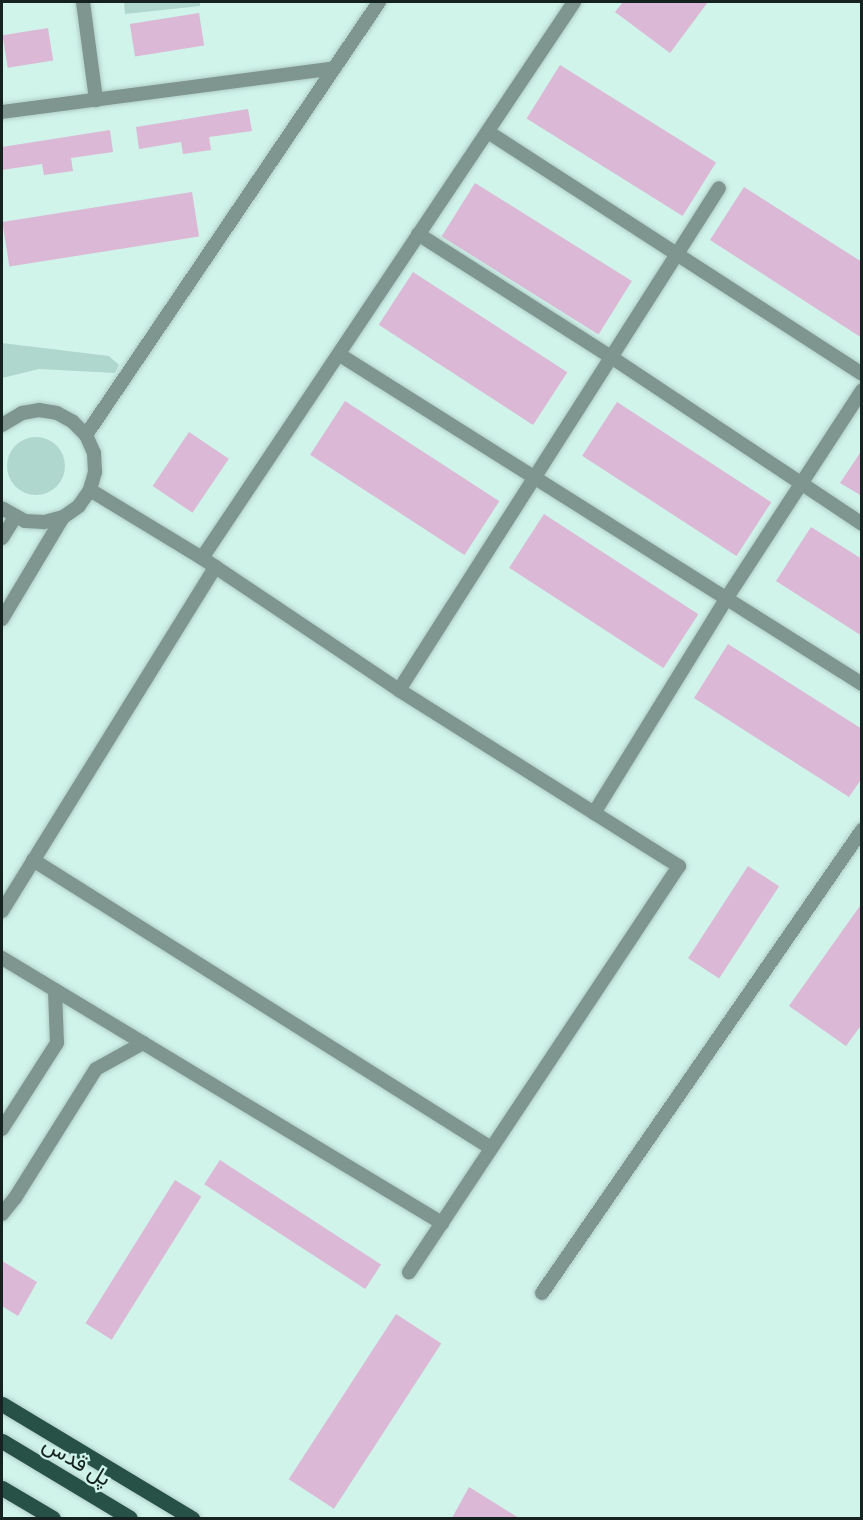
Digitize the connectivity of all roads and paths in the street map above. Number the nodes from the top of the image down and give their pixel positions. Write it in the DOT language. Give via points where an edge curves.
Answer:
graph roads {
  1 [pos="83,2"];
  2 [pos="379,2"];
  3 [pos="574,2"];
  4 [pos="334,68"];
  5 [pos="96,100"];
  6 [pos="2,112"];
  7 [pos="488,132"];
  8 [pos="719,188"];
  9 [pos="418,234"];
  10 [pos="676,255"];
  11 [pos="339,355"];
  12 [pos="611,357"];
  13 [pos="861,375"];
  14 [pos="861,390"];
  15 [pos="2,425"];
  16 [pos="86,435"];
  17 [pos="534,477"];
  18 [pos="800,485"];
  19 [pos="90,490"];
  20 [pos="2,508"];
  21 [pos="15,517"];
  22 [pos="63,517"];
  23 [pos="861,524"];
  24 [pos="2,538"];
  25 [pos="201,558"];
  26 [pos="216,567"];
  27 [pos="726,599"];
  28 [pos="2,619"];
  29 [pos="861,684"];
  30 [pos="399,690"];
  31 [pos="594,813"];
  32 [pos="861,830"];
  33 [pos="33,860"];
  34 [pos="2,911"];
  35 [pos="2,958"];
  36 [pos="55,990"];
  37 [pos="143,1043"];
  38 [pos="2,1129"];
  39 [pos="491,1149"];
  40 [pos="2,1214"];
  41 [pos="442,1223"];
  42 [pos="409,1273"];
  43 [pos="542,1293"];
  44 [pos="2,1404"];
  45 [pos="2,1441"];
  46 [pos="2,1488"];
  47 [pos="53,1518"];
  48 [pos="130,1518"];
  49 [pos="192,1518"];
  1 -- 5 [label="lane"];
  2 -- 4 [label="lane"];
  3 -- 7 [label="lane"];
  4 -- 5 [label="lane"];
  4 -- 16 [label="lane"];
  5 -- 6 [label="lane"];
  7 -- 9 [label="lane"];
  7 -- 10 [label="lane"];
  8 -- 10 [label="lane"];
  9 -- 11 [label="lane"];
  9 -- 12 [label="lane"];
  10 -- 12 [label="lane"];
  10 -- 13 [label="lane"];
  11 -- 17 [label="lane"];
  11 -- 25 [label="lane"];
  12 -- 17 [label="lane"];
  12 -- 18 [label="lane"];
  14 -- 18 [label="lane"];
  15 -- 16 [label="lane" via="22,413 39,410 57,413"];
  16 -- 19 [label="lane" via="94,453 95,472"];
  17 -- 27 [label="lane"];
  17 -- 30 [label="lane"];
  18 -- 23 [label="lane"];
  18 -- 27 [label="lane"];
  19 -- 22 [label="lane" via="79,506"];
  19 -- 25 [label="lane"];
  20 -- 21 [label="lane"];
  21 -- 22 [label="lane" via="44,522"];
  21 -- 24 [label="lane"];
  22 -- 28 [label="lane"];
  25 -- 26 [label="lane"];
  26 -- 30 [label="lane"];
  26 -- 33 [label="lane"];
  27 -- 29 [label="lane"];
  27 -- 31 [label="lane"];
  30 -- 31 [label="lane"];
  31 -- 39 [label="lane" via="679,866"];
  32 -- 43 [label="lane"];
  33 -- 34 [label="lane"];
  33 -- 39 [label="lane"];
  35 -- 36 [label="lane"];
  36 -- 37 [label="lane"];
  36 -- 38 [label="lane" via="57,1043"];
  37 -- 40 [label="lane" via="96,1069"];
  37 -- 41 [label="lane"];
  39 -- 41 [label="lane"];
  41 -- 42 [label="lane"];
  44 -- 49 [label="main road"];
  45 -- 48 [label="main road, پل قدس"];
  46 -- 47 [label="main road"];
}
